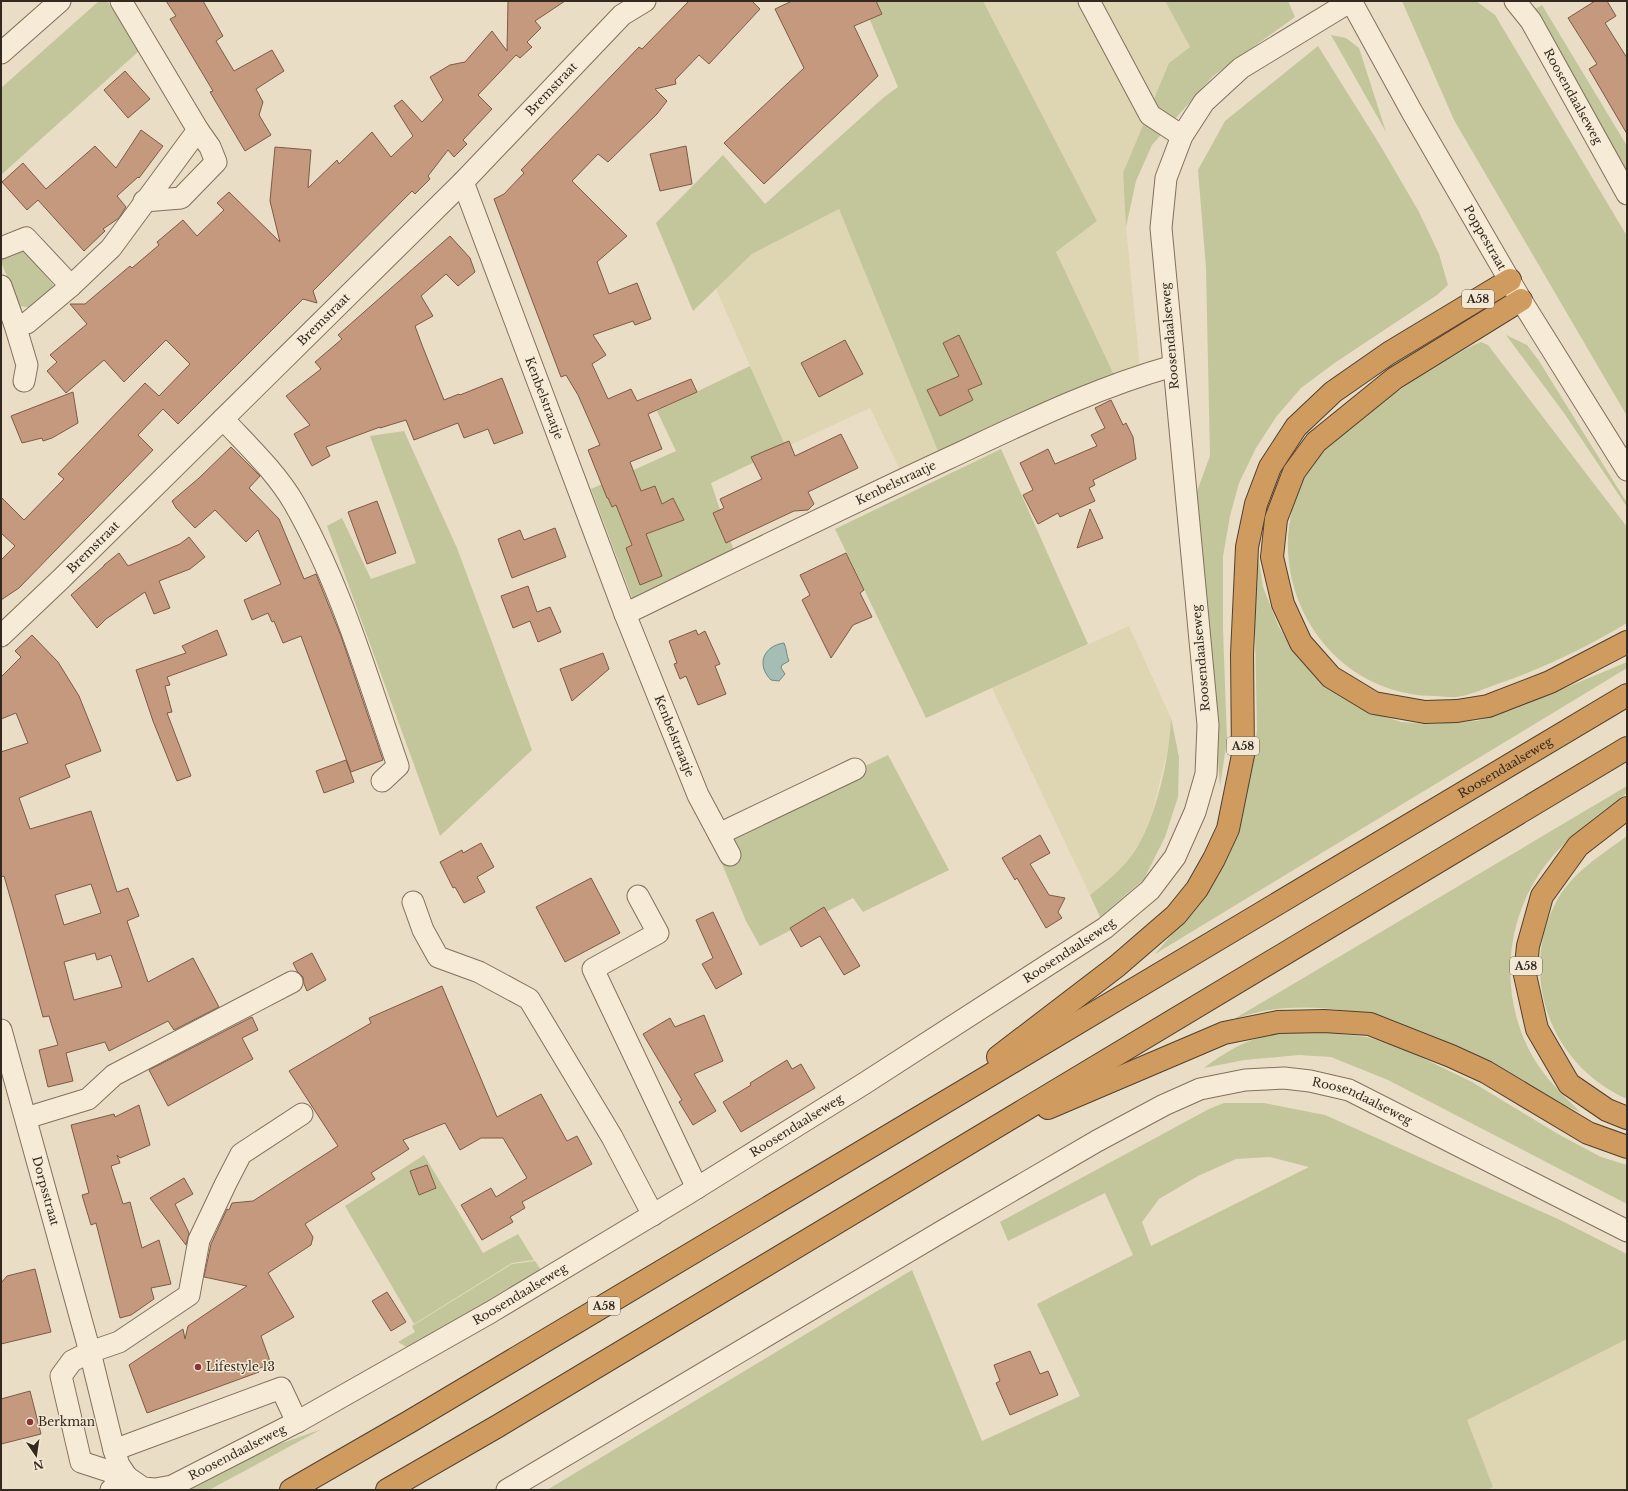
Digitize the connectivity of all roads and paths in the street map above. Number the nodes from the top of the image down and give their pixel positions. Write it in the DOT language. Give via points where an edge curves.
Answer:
graph roads {
  1 [pos="60,1"];
  2 [pos="121,1"];
  3 [pos="645,1"];
  4 [pos="1088,1"];
  5 [pos="1351,1"];
  6 [pos="1515,1"];
  7 [pos="1,53"];
  8 [pos="198,130"];
  9 [pos="1182,136"];
  10 [pos="463,182"];
  11 [pos="1627,194"];
  12 [pos="144,201"];
  13 [pos="1,248"];
  14 [pos="1510,280"];
  15 [pos="1,286"];
  16 [pos="71,286"];
  17 [pos="1521,300"];
  18 [pos="15,325"];
  19 [pos="1173,366"];
  20 [pos="24,381"];
  21 [pos="223,419"];
  22 [pos="1627,470"];
  23 [pos="625,614"];
  24 [pos="1,636"];
  25 [pos="1627,642"];
  26 [pos="1627,695"];
  27 [pos="1627,748"];
  28 [pos="855,769"];
  29 [pos="382,780"];
  30 [pos="1627,808"];
  31 [pos="719,834"];
  32 [pos="730,855"];
  33 [pos="638,896"];
  34 [pos="413,902"];
  35 [pos="292,982"];
  36 [pos="1,1030"];
  37 [pos="302,1114"];
  38 [pos="26,1118"];
  39 [pos="1627,1118"];
  40 [pos="916,1120"];
  41 [pos="970,1142"];
  42 [pos="1627,1147"];
  43 [pos="697,1188"];
  44 [pos="653,1215"];
  45 [pos="1627,1231"];
  46 [pos="90,1352"];
  47 [pos="297,1422"];
  48 [pos="114,1450"];
  49 [pos="119,1484"];
  50 [pos="291,1490"];
  51 [pos="387,1490"];
  52 [pos="507,1490"];
  1 -- 7 [label="street"];
  2 -- 8 [label="street"];
  3 -- 10 [label="street, Bremstraat" via="622,15"];
  4 -- 9 [label="street" via="1150,115"];
  5 -- 9 [label="street, Roosendaalseweg" via="1241,68 1204,102"];
  5 -- 14 [label="street, Poppestraat"];
  6 -- 11 [label="street, Roosendaalseweg" via="1531,21"];
  8 -- 12 [label="street"];
  8 -- 12 [label="street" via="210,147 216,162 181,198"];
  9 -- 19 [label="street, Roosendaalseweg" via="1166,178 1161,228"];
  10 -- 21 [label="street, Bremstraat"];
  10 -- 23 [label="street, Kenbelstraatje"];
  12 -- 16 [label="street" via="111,248"];
  13 -- 16 [label="street" via="26,238"];
  14 -- 17 [label="street, Poppestraat"];
  14 -- 40 [label="highway, A58" via="1389,353 1332,392 1296,427 1270,467 1256,504 1247,547 1242,654 1243,754 1228,829 1197,889 1176,915 1117,966"];
  15 -- 18 [label="street"];
  16 -- 18 [label="street" via="28,323"];
  17 -- 22 [label="street, Poppestraat"];
  17 -- 25 [label="highway, A58" via="1395,378 1316,442 1294,472 1276,519 1272,557 1282,604 1301,643 1331,677 1374,703 1425,712 1457,711 1488,706 1550,682"];
  18 -- 20 [label="street" via="27,365"];
  19 -- 23 [label="street, Kenbelstraatje" via="1146,373 1077,400 1003,433 816,520"];
  19 -- 43 [label="street, Roosendaalseweg" via="1208,725 1206,774 1195,812 1175,856 1150,890 1106,928"];
  21 -- 24 [label="street, Bremstraat"];
  21 -- 29 [label="street" via="267,467 293,502 344,609 398,766"];
  23 -- 31 [label="street, Kenbelstraatje" via="698,795"];
  26 -- 40 [label="highway, Roosendaalseweg / A58"];
  27 -- 41 [label="highway"];
  28 -- 31 [label="street"];
  30 -- 39 [label="highway, A58" via="1578,846 1542,896 1528,946 1525,975 1537,1029 1569,1084 1607,1110"];
  31 -- 32 [label="street, Kenbelstraatje"];
  33 -- 43 [label="street" via="658,933 593,969"];
  34 -- 44 [label="street" via="423,930 438,957 478,972 529,998 612,1137"];
  35 -- 38 [label="street" via="114,1075 88,1098"];
  36 -- 38 [label="street, Dorpsstraat"];
  37 -- 46 [label="street" via="241,1154 199,1240 189,1295 119,1342"];
  38 -- 46 [label="street, Dorpsstraat"];
  40 -- 50 [label="highway, Roosendaalseweg / A58"];
  41 -- 42 [label="highway" via="1224,1033 1278,1022 1324,1021 1370,1024 1451,1056 1486,1072 1588,1133"];
  41 -- 51 [label="highway"];
  43 -- 44 [label="street, Roosendaalseweg"];
  44 -- 47 [label="street, Roosendaalseweg" via="491,1312"];
  45 -- 52 [label="street, Roosendaalseweg" via="1349,1090 1284,1078 1245,1080 1200,1089 1164,1105 1090,1145"];
  46 -- 48 [label="street, Dorpsstraat"];
  46 -- 49 [label="street" via="72,1361 61,1376 82,1462"];
  47 -- 48 [label="street" via="281,1388"];
  47 -- 49 [label="street, Roosendaalseweg" via="172,1486 155,1489"];
  48 -- 49 [label="street, Dorpsstraat" via="119,1465"];
}
